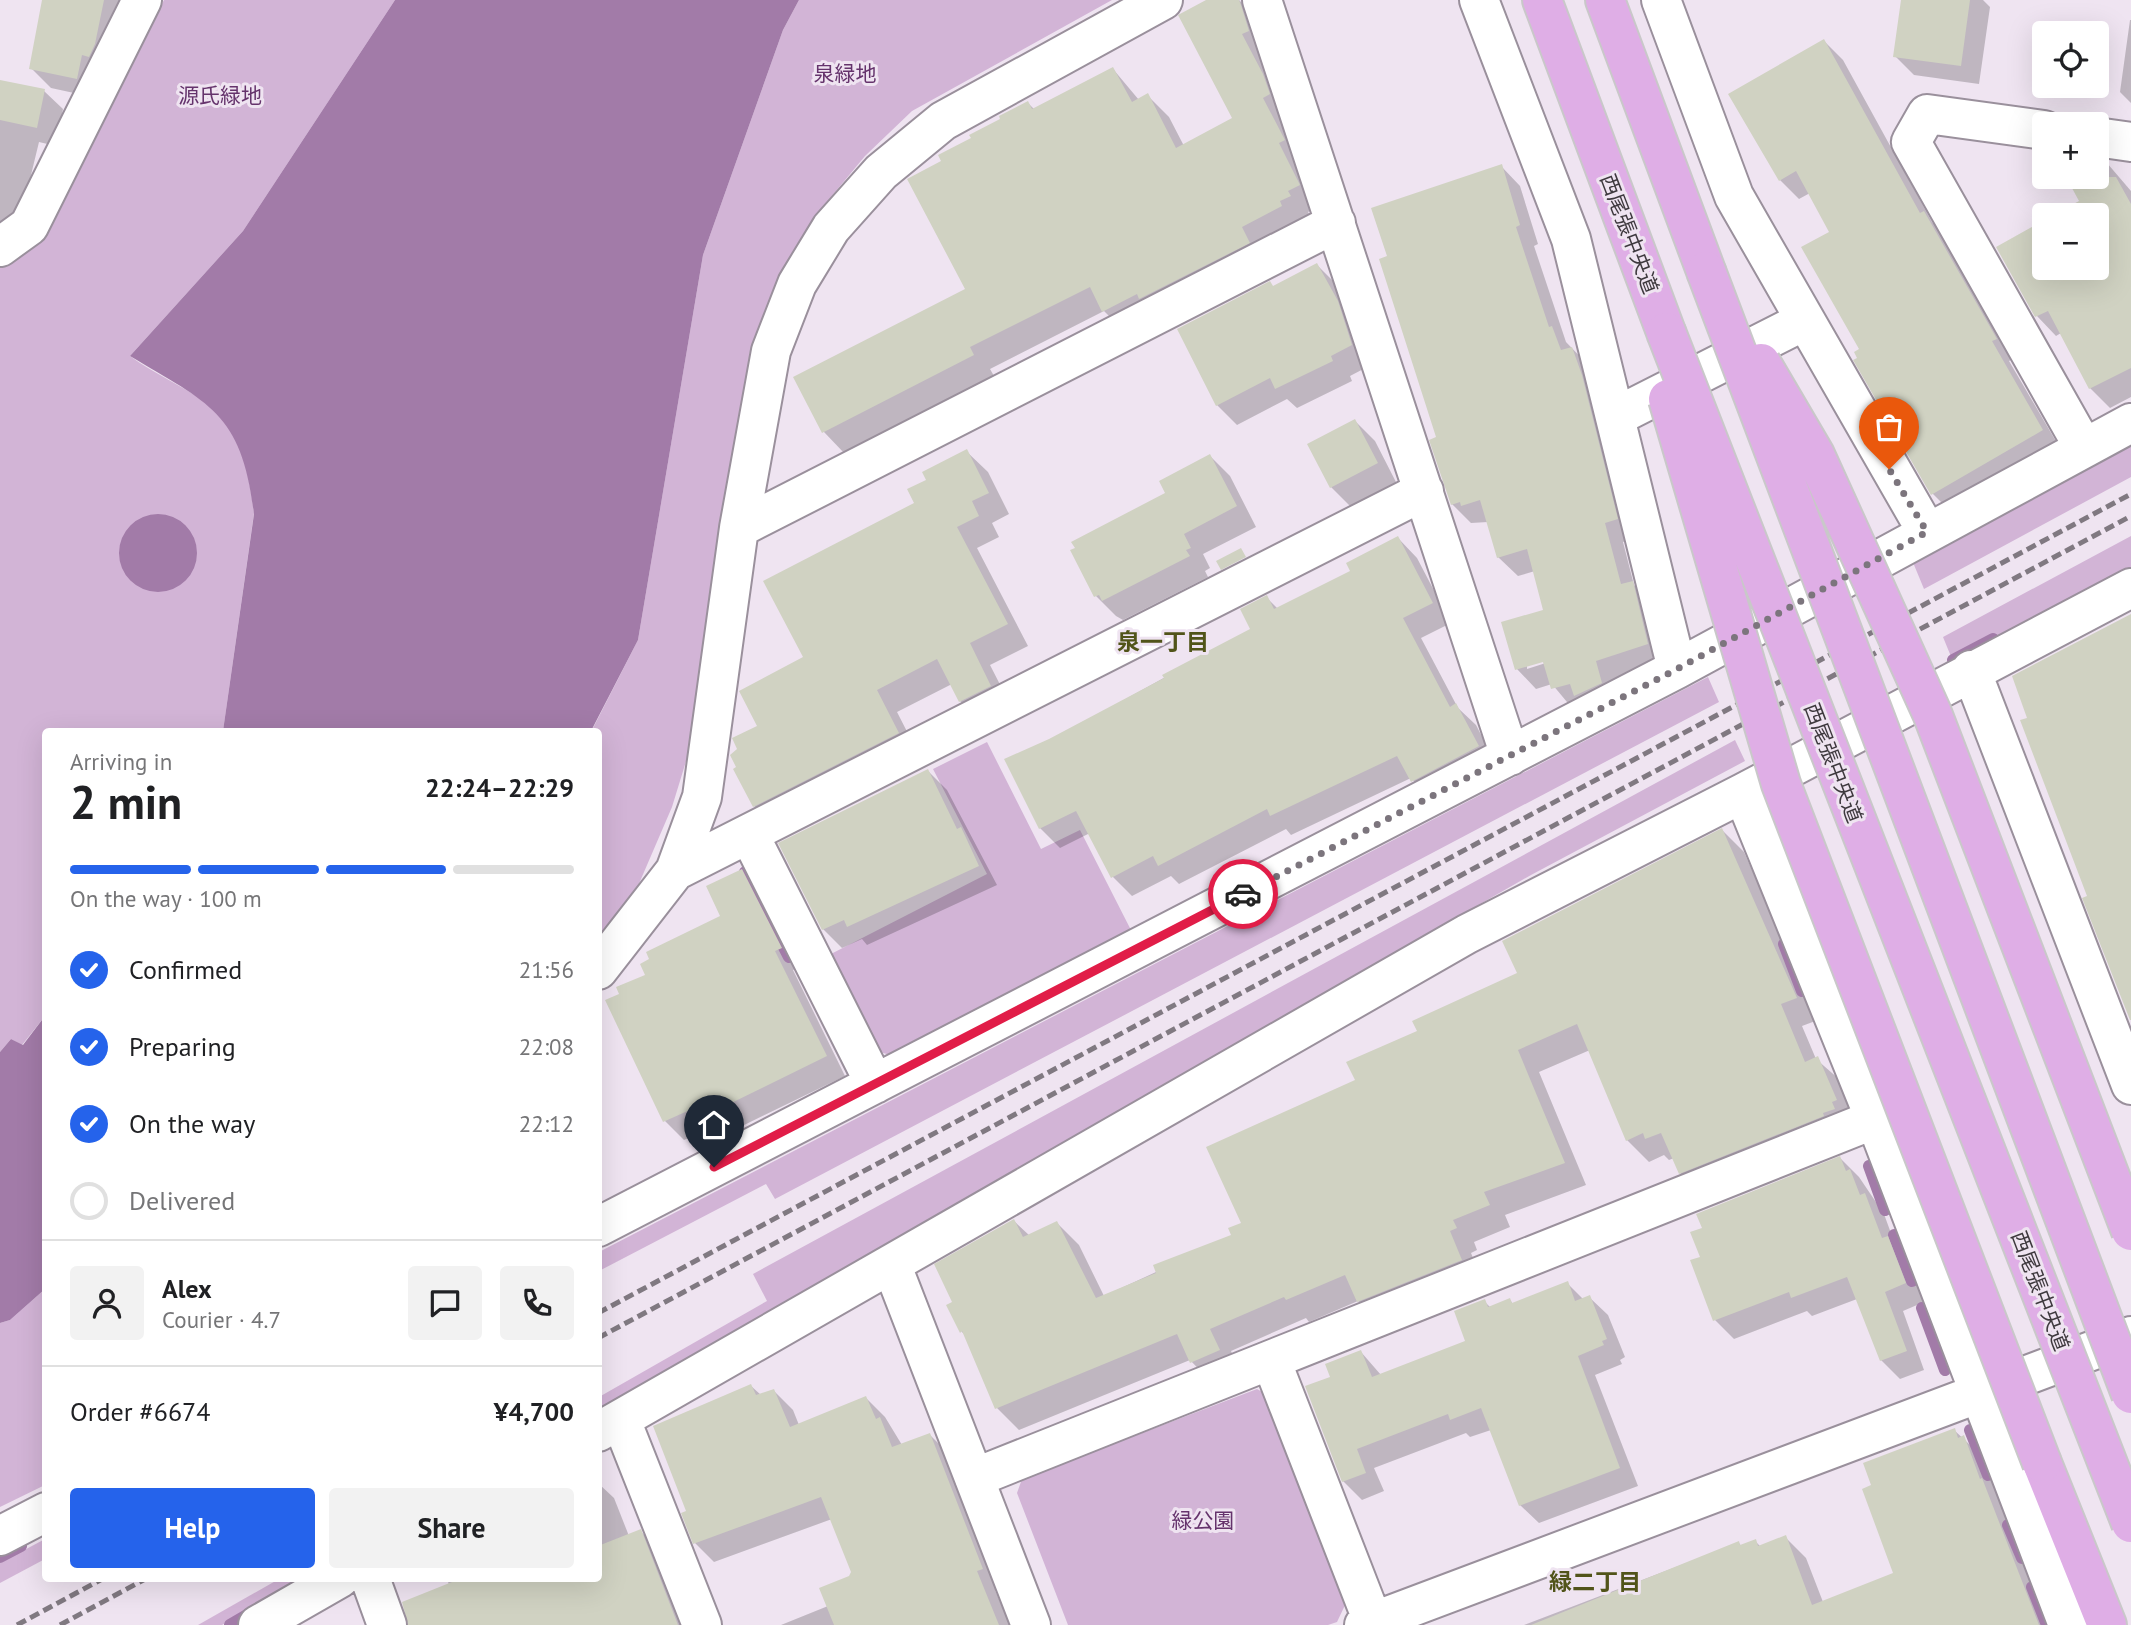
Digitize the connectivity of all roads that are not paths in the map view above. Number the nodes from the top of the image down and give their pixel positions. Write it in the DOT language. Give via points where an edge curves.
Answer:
graph roads {
  1 [pos="142,0"];
  2 [pos="1163,0"];
  3 [pos="1262,0"];
  4 [pos="1479,0"];
  5 [pos="1542,0"];
  6 [pos="1605,0"];
  7 [pos="1661,0"];
  8 [pos="2032,128"];
  9 [pos="2109,139"];
  10 [pos="2131,142"];
  11 [pos="1336,223"];
  12 [pos="0,247"];
  13 [pos="1706,271"];
  14 [pos="1804,321"];
  15 [pos="1666,331"];
  16 [pos="1615,417"];
  17 [pos="2131,423"];
  18 [pos="2084,448"];
  19 [pos="1423,491"];
  20 [pos="739,528"];
  21 [pos="1927,532"];
  22 [pos="2131,588"];
  23 [pos="1677,669"];
  24 [pos="1971,670"];
  25 [pos="1510,756"];
  26 [pos="1743,793"];
  27 [pos="749,834"];
  28 [pos="676,872"];
  29 [pos="602,965"];
  30 [pos="2121,1031"];
  31 [pos="876,1084"];
  32 [pos="2131,1085"];
  33 [pos="1875,1119"];
  34 [pos="602,1225"];
  35 [pos="2131,1231"];
  36 [pos="892,1266"];
  37 [pos="2131,1336"];
  38 [pos="1270,1360"];
  39 [pos="1979,1391"];
  40 [pos="2131,1394"];
  41 [pos="610,1426"];
  42 [pos="974,1478"];
  43 [pos="42,1514"];
  44 [pos="2131,1523"];
  45 [pos="0,1536"];
  46 [pos="333,1582"];
  47 [pos="371,1582"];
  48 [pos="1369,1623"];
  49 [pos="258,1625"];
  50 [pos="387,1625"];
  51 [pos="702,1625"];
  52 [pos="1031,1625"];
  53 [pos="2068,1625"];
  54 [pos="2107,1625"];
  1 -- 12 [label="street" via="29,226"];
  2 -- 20 [label="street" via="943,121 881,172 831,228 797,284 771,351"];
  3 -- 11 [label="street"];
  4 -- 16 [label="street" via="1572,239"];
  5 -- 15 [label="main road, 西尾張中央道"];
  6 -- 13 [label="main road"];
  7 -- 14 [label="street" via="1734,196"];
  8 -- 18 [label="street" via="1927,114 1910,142"];
  9 -- 10 [label="street"];
  11 -- 19 [label="street"];
  11 -- 20 [label="street"];
  13 -- 35 [label="main road, bridge" via="1815,455 1932,713"];
  13 -- 40 [label="main road, bridge"];
  14 -- 16 [label="street"];
  14 -- 21 [label="street"];
  15 -- 44 [label="main road, 西尾張中央道, bridge"];
  15 -- 54 [label="main road, bridge" via="1668,402 1781,783"];
  16 -- 23 [label="street"];
  17 -- 18 [label="street"];
  18 -- 21 [label="street"];
  19 -- 25 [label="street"];
  19 -- 27 [label="street"];
  20 -- 28 [label="street" via="702,797"];
  21 -- 23 [label="street"];
  22 -- 24 [label="street"];
  23 -- 25 [label="street"];
  24 -- 26 [label="street"];
  24 -- 30 [label="street"];
  25 -- 31 [label="street"];
  26 -- 33 [label="street"];
  26 -- 36 [label="street" via="1467,934"];
  27 -- 28 [label="street"];
  27 -- 31 [label="street"];
  28 -- 29 [label="street"];
  30 -- 32 [label="street"];
  31 -- 34 [label="street"];
  33 -- 38 [label="street"];
  33 -- 39 [label="street"];
  36 -- 41 [label="street"];
  36 -- 42 [label="street"];
  37 -- 39 [label="street"];
  38 -- 42 [label="street"];
  38 -- 48 [label="street"];
  39 -- 48 [label="street"];
  39 -- 53 [label="street"];
  41 -- 51 [label="street"];
  42 -- 52 [label="street"];
  43 -- 45 [label="street"];
  46 -- 49 [label="street"];
  47 -- 50 [label="street"];
}
